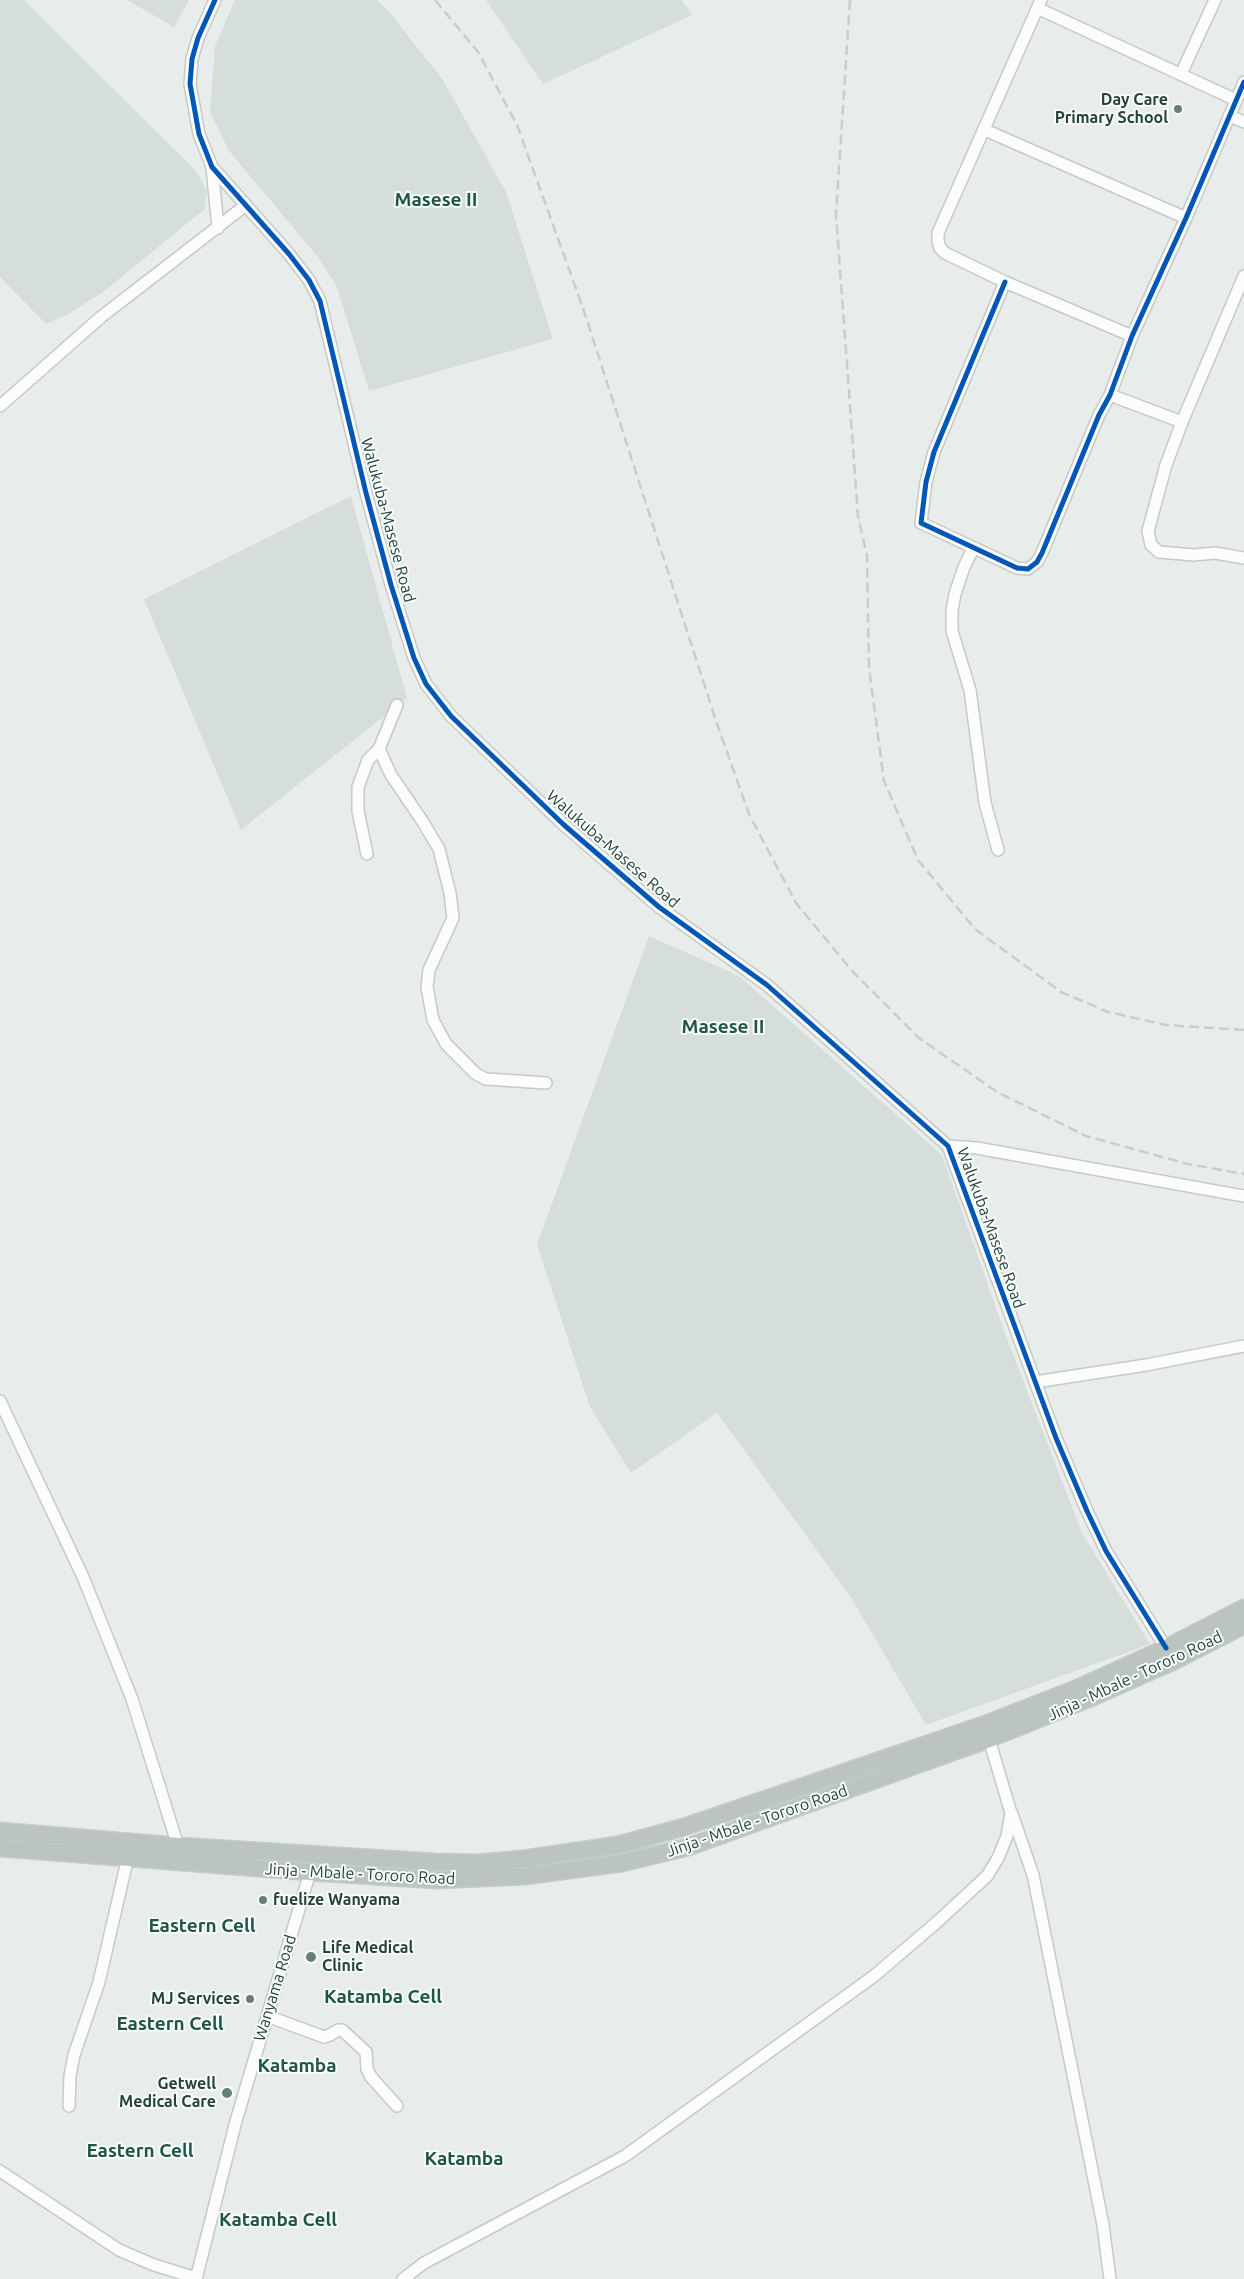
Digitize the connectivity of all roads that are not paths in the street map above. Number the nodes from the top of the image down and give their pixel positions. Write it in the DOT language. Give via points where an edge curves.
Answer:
graph roads {
  1 [pos="215,0"];
  2 [pos="1215,0"];
  3 [pos="1039,4"];
  4 [pos="1181,74"];
  5 [pos="1244,82"];
  6 [pos="1236,100"];
  7 [pos="1229,116"];
  8 [pos="1244,122"];
  9 [pos="985,130"];
  10 [pos="212,167"];
  11 [pos="246,206"];
  12 [pos="1186,218"];
  13 [pos="218,228"];
  14 [pos="1244,276"];
  15 [pos="1005,282"];
  16 [pos="1132,336"];
  17 [pos="1110,395"];
  18 [pos="0,406"];
  19 [pos="1182,422"];
  20 [pos="973,549"];
  21 [pos="1244,558"];
  22 [pos="397,705"];
  23 [pos="380,749"];
  24 [pos="998,850"];
  25 [pos="367,854"];
  26 [pos="546,1083"];
  27 [pos="948,1146"];
  28 [pos="1244,1196"];
  29 [pos="1244,1346"];
  30 [pos="1035,1382"];
  31 [pos="0,1401"];
  32 [pos="1244,1608"];
  33 [pos="1244,1625"];
  34 [pos="1166,1648"];
  35 [pos="989,1739"];
  36 [pos="1011,1813"];
  37 [pos="0,1831"];
  38 [pos="178,1846"];
  39 [pos="0,1848"];
  40 [pos="128,1857"];
  41 [pos="310,1872"];
  42 [pos="267,2016"];
  43 [pos="69,2106"];
  44 [pos="397,2106"];
  45 [pos="0,2171"];
  46 [pos="196,2279"];
  47 [pos="403,2279"];
  48 [pos="1110,2279"];
  1 -- 10 [label="street, Walukuba-Masese Road" via="198,38 190,84 199,134"];
  2 -- 4 [label="street"];
  3 -- 4 [label="street"];
  3 -- 9 [label="street"];
  4 -- 6 [label="street"];
  5 -- 6 [label="street"];
  6 -- 7 [label="street"];
  7 -- 8 [label="street"];
  7 -- 12 [label="street"];
  9 -- 12 [label="street"];
  9 -- 15 [label="street" via="938,233 938,241 945,253"];
  10 -- 11 [label="street, Walukuba-Masese Road"];
  10 -- 13 [label="street"];
  11 -- 13 [label="street"];
  11 -- 27 [label="street, Walukuba-Masese Road" via="304,273 320,301 391,585 414,658 437,700 490,756 571,832 659,907 767,985"];
  12 -- 16 [label="street"];
  13 -- 18 [label="street" via="101,317"];
  14 -- 19 [label="street"];
  15 -- 16 [label="street"];
  15 -- 20 [label="street" via="934,452 921,523"];
  16 -- 17 [label="street"];
  17 -- 19 [label="street"];
  17 -- 20 [label="street" via="1037,562 1028,569 1017,568"];
  19 -- 21 [label="street" via="1150,518 1151,545 1159,552 1215,553"];
  20 -- 24 [label="street" via="955,594 952,631 970,690 985,803"];
  22 -- 23 [label="street"];
  23 -- 25 [label="street" via="368,760 358,787 358,811"];
  23 -- 26 [label="street" via="391,775 439,849 450,894 453,918 429,970 427,987 433,1020 446,1044 476,1074 486,1079"];
  27 -- 28 [label="street" via="977,1148"];
  27 -- 30 [label="street, Walukuba-Masese Road"];
  29 -- 30 [label="street"];
  30 -- 34 [label="street, Walukuba-Masese Road" via="1106,1551"];
  31 -- 38 [label="street" via="83,1576 132,1699"];
  32 -- 34 [label="highway, Jinja - Mbale - Tororo Road"];
  33 -- 35 [label="highway, Jinja - Mbale - Tororo Road" via="1088,1700"];
  34 -- 38 [label="highway, Jinja - Mbale - Tororo Road" via="1078,1688 982,1725 684,1827 618,1845 478,1863"];
  35 -- 36 [label="street"];
  35 -- 41 [label="highway, Jinja - Mbale - Tororo Road" via="688,1847 622,1863 484,1879 437,1880"];
  36 -- 47 [label="street" via="1007,1836 987,1876 874,1976 625,2156 424,2263"];
  36 -- 48 [label="street" via="1033,1875 1103,2225"];
  37 -- 38 [label="highway, Jinja - Mbale - Tororo Road"];
  39 -- 40 [label="highway, Jinja - Mbale - Tororo Road"];
  40 -- 41 [label="highway, Jinja - Mbale - Tororo Road"];
  40 -- 43 [label="street" via="99,1982 74,2055"];
  41 -- 42 [label="street, Wanyama Road"];
  42 -- 44 [label="street" via="324,2037 342,2030 366,2052 367,2070 371,2077"];
  42 -- 46 [label="street, Wanyama Road" via="236,2121"];
  45 -- 46 [label="street" via="120,2250"];
}
